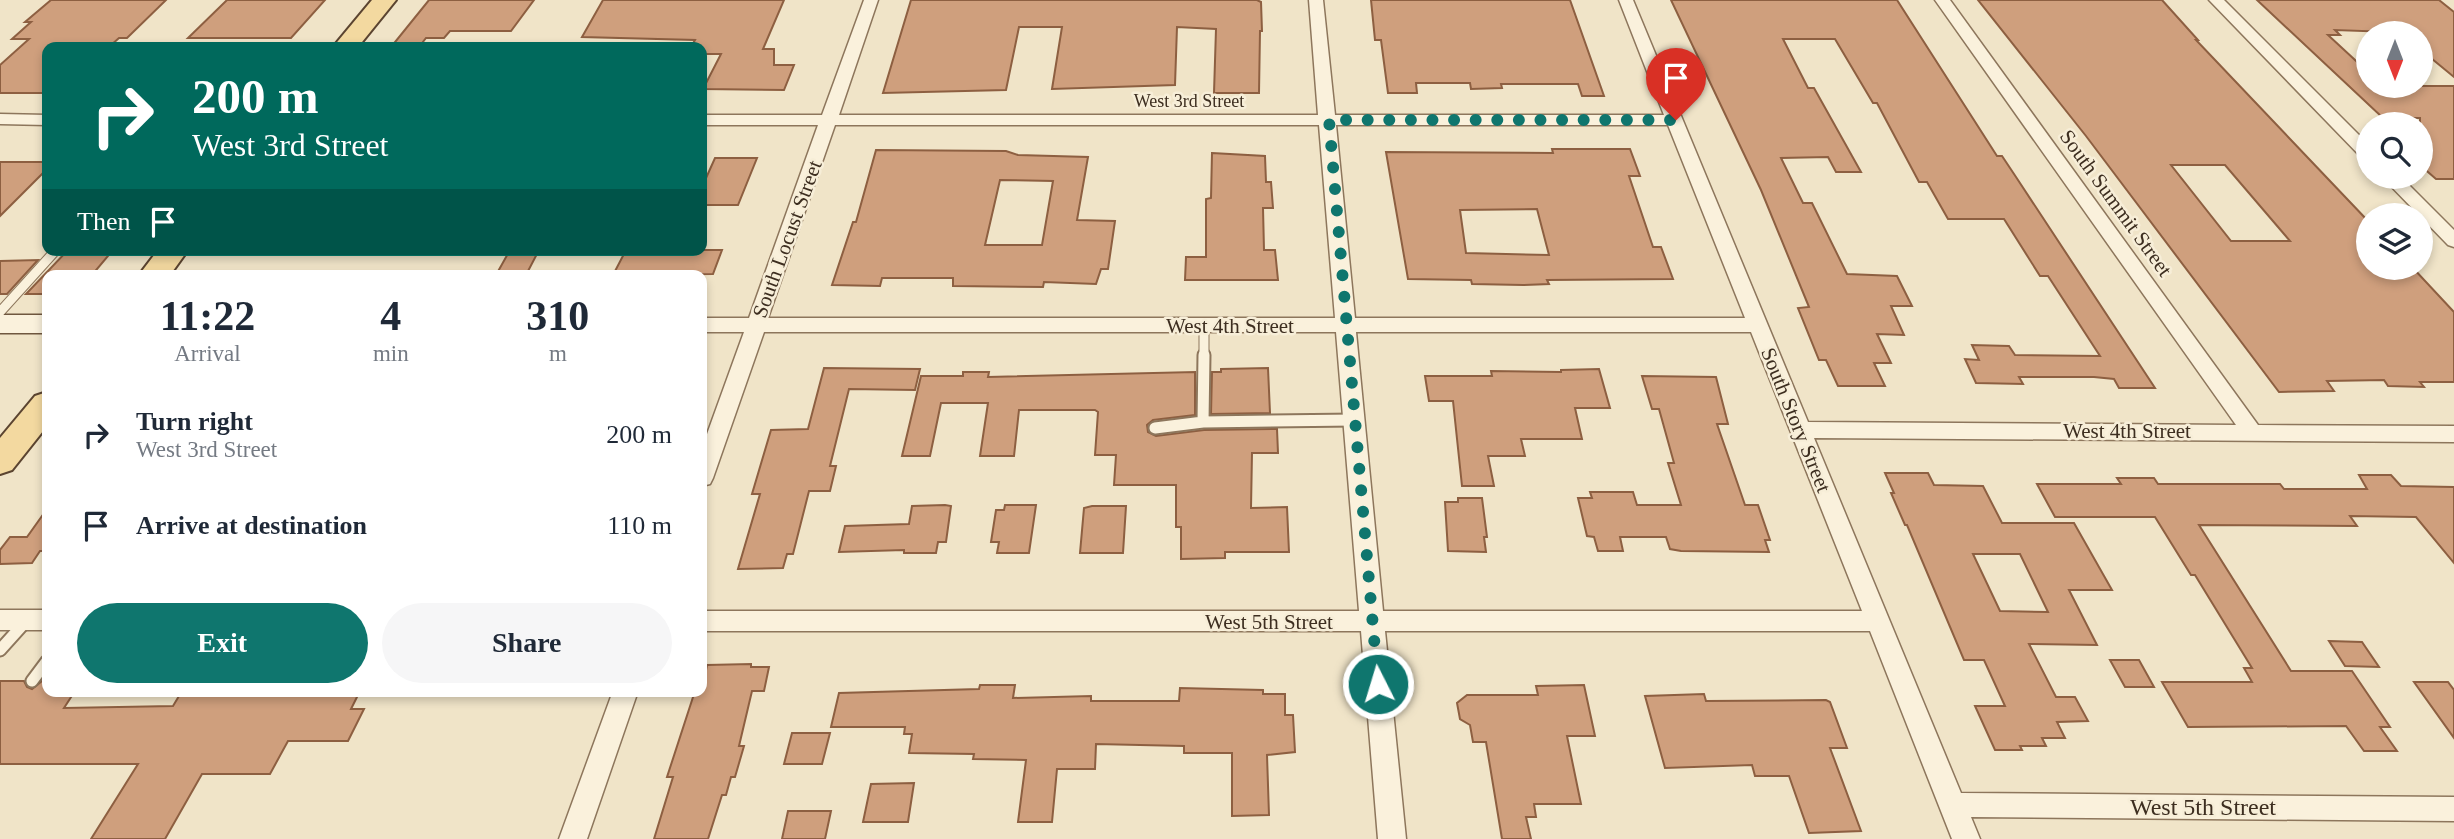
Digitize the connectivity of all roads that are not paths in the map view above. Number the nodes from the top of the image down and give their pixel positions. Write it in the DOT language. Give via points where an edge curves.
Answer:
graph roads {
  1 [pos="384,0"];
  2 [pos="871,0"];
  3 [pos="1316,0"];
  4 [pos="1626,0"];
  5 [pos="1942,0"];
  6 [pos="2216,0"];
  7 [pos="349,42"];
  8 [pos="0,120"];
  9 [pos="42,120"];
  10 [pos="707,120"];
  11 [pos="829,120"];
  12 [pos="1329,120"];
  13 [pos="1676,120"];
  14 [pos="2356,142"];
  15 [pos="2403,189"];
  16 [pos="2454,241"];
  17 [pos="51,256"];
  18 [pos="169,256"];
  19 [pos="158,270"];
  20 [pos="0,312"];
  21 [pos="0,324"];
  22 [pos="42,324"];
  23 [pos="707,325"];
  24 [pos="756,325"];
  25 [pos="1758,325"];
  26 [pos="1204,326"];
  27 [pos="1347,326"];
  28 [pos="42,410"];
  29 [pos="1355,420"];
  30 [pos="1203,422"];
  31 [pos="1155,428"];
  32 [pos="1800,430"];
  33 [pos="2252,432"];
  34 [pos="2454,433"];
  35 [pos="0,461"];
  36 [pos="707,464"];
  37 [pos="0,620"];
  38 [pos="37,620"];
  39 [pos="707,621"];
  40 [pos="1878,621"];
  41 [pos="1373,622"];
  42 [pos="0,650"];
  43 [pos="42,668"];
  44 [pos="32,681"];
  45 [pos="624,697"];
  46 [pos="1952,805"];
  47 [pos="2454,809"];
  48 [pos="573,839"];
  49 [pos="1392,839"];
  50 [pos="1966,839"];
  1 -- 7 [label="main road"];
  2 -- 11 [label="street, South Locust Street"];
  3 -- 12 [label="street"];
  4 -- 13 [label="street, South Story Street"];
  5 -- 33 [label="street, South Summit Street"];
  6 -- 14 [label="street"];
  8 -- 9 [label="street"];
  10 -- 11 [label="street, West 3rd Street"];
  11 -- 12 [label="street, West 3rd Street"];
  11 -- 24 [label="street, South Locust Street"];
  12 -- 13 [label="street, West 3rd Street"];
  12 -- 27 [label="street"];
  13 -- 25 [label="street, South Story Street"];
  15 -- 16 [label="street"];
  17 -- 20 [label="lane"];
  18 -- 19 [label="main road"];
  21 -- 22 [label="street"];
  23 -- 24 [label="street, West 4th Street"];
  24 -- 26 [label="street, West 4th Street"];
  24 -- 36 [label="street, South Locust Street"];
  25 -- 27 [label="street, West 4th Street"];
  25 -- 32 [label="street, South Story Street"];
  26 -- 27 [label="street, West 4th Street"];
  26 -- 30 [label="lane"];
  27 -- 29 [label="street"];
  28 -- 35 [label="main road"];
  29 -- 30 [label="lane"];
  29 -- 41 [label="street"];
  30 -- 31 [label="lane"];
  32 -- 33 [label="street, West 4th Street"];
  32 -- 40 [label="street, South Story Street"];
  33 -- 34 [label="street, West 4th Street"];
  37 -- 38 [label="street"];
  38 -- 42 [label="lane"];
  39 -- 41 [label="street, West 5th Street"];
  40 -- 41 [label="street, West 5th Street"];
  40 -- 46 [label="street, South Story Street"];
  41 -- 49 [label="street"];
  43 -- 44 [label="lane"];
  45 -- 48 [label="street"];
  46 -- 47 [label="street, West 5th Street"];
  46 -- 50 [label="street, South Story Street"];
}
